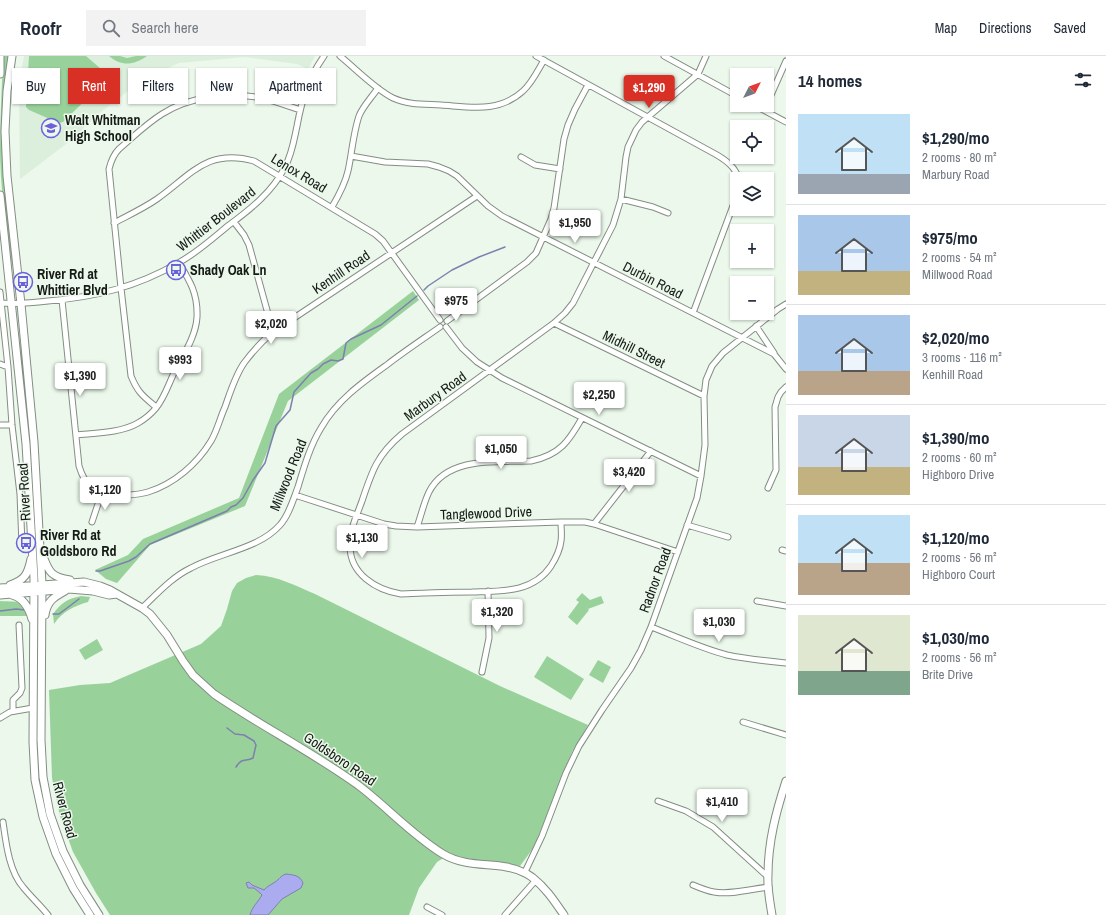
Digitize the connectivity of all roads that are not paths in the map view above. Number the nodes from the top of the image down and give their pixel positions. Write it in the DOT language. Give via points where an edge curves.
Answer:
graph roads {
  1 [pos="0,56"];
  2 [pos="12,56"];
  3 [pos="324,56"];
  4 [pos="340,56"];
  5 [pos="536,56"];
  6 [pos="664,56"];
  7 [pos="706,56"];
  8 [pos="544,60"];
  9 [pos="786,61"];
  10 [pos="0,74"];
  11 [pos="698,74"];
  12 [pos="588,84"];
  13 [pos="378,88"];
  14 [pos="774,88"];
  15 [pos="730,92"];
  16 [pos="300,110"];
  17 [pos="774,112"];
  18 [pos="647,117"];
  19 [pos="786,122"];
  20 [pos="351,156"];
  21 [pos="521,158"];
  22 [pos="560,169"];
  23 [pos="737,172"];
  24 [pos="280,176"];
  25 [pos="0,196"];
  26 [pos="477,196"];
  27 [pos="621,199"];
  28 [pos="332,207"];
  29 [pos="668,213"];
  30 [pos="730,214"];
  31 [pos="234,222"];
  32 [pos="114,223"];
  33 [pos="543,238"];
  34 [pos="391,253"];
  35 [pos="179,263"];
  36 [pos="594,263"];
  37 [pos="121,288"];
  38 [pos="0,292"];
  39 [pos="62,300"];
  40 [pos="1,303"];
  41 [pos="12,304"];
  42 [pos="21,304"];
  43 [pos="786,304"];
  44 [pos="693,313"];
  45 [pos="440,320"];
  46 [pos="447,321"];
  47 [pos="554,323"];
  48 [pos="756,326"];
  49 [pos="443,327"];
  50 [pos="273,332"];
  51 [pos="742,338"];
  52 [pos="774,354"];
  53 [pos="0,364"];
  54 [pos="8,367"];
  55 [pos="786,369"];
  56 [pos="490,371"];
  57 [pos="786,387"];
  58 [pos="704,396"];
  59 [pos="156,407"];
  60 [pos="582,418"];
  61 [pos="0,425"];
  62 [pos="12,425"];
  63 [pos="76,435"];
  64 [pos="651,451"];
  65 [pos="701,476"];
  66 [pos="768,488"];
  67 [pos="101,495"];
  68 [pos="295,495"];
  69 [pos="357,516"];
  70 [pos="92,522"];
  71 [pos="561,522"];
  72 [pos="594,524"];
  73 [pos="687,525"];
  74 [pos="417,527"];
  75 [pos="40,532"];
  76 [pos="728,537"];
  77 [pos="22,546"];
  78 [pos="32,551"];
  79 [pos="678,552"];
  80 [pos="84,582"];
  81 [pos="0,588"];
  82 [pos="34,588"];
  83 [pos="42,588"];
  84 [pos="69,589"];
  85 [pos="488,591"];
  86 [pos="10,594"];
  87 [pos="117,594"];
  88 [pos="0,595"];
  89 [pos="757,601"];
  90 [pos="786,606"];
  91 [pos="142,608"];
  92 [pos="19,625"];
  93 [pos="34,626"];
  94 [pos="651,626"];
  95 [pos="42,635"];
  96 [pos="786,663"];
  97 [pos="482,672"];
  98 [pos="33,708"];
  99 [pos="13,711"];
  100 [pos="0,718"];
  101 [pos="743,722"];
  102 [pos="786,735"];
  103 [pos="786,781"];
  104 [pos="658,801"];
  105 [pos="3,822"];
  106 [pos="525,872"];
  107 [pos="768,876"];
  108 [pos="536,880"];
  109 [pos="693,885"];
  110 [pos="769,887"];
  111 [pos="428,907"];
  112 [pos="48,915"];
  113 [pos="90,915"];
  114 [pos="99,915"];
  115 [pos="442,915"];
  116 [pos="505,915"];
  117 [pos="564,915"];
  118 [pos="772,915"];
  1 -- 10 [label="main road"];
  2 -- 42 [label="main road, River Road" via="5,131 7,176"];
  3 -- 16 [label="street, Whittier Boulevard" via="306,87"];
  4 -- 13 [label="street"];
  5 -- 8 [label="street"];
  6 -- 11 [label="street"];
  7 -- 11 [label="street, Marbury Road"];
  8 -- 12 [label="street"];
  8 -- 13 [label="street" via="523,91 508,101 492,107 410,103 393,98"];
  9 -- 14 [label="street"];
  11 -- 15 [label="street"];
  11 -- 18 [label="street, Marbury Road"];
  12 -- 18 [label="street"];
  12 -- 22 [label="street" via="568,125"];
  13 -- 20 [label="street" via="360,115"];
  16 -- 24 [label="street, Whittier Boulevard" via="291,154"];
  16 -- 32 [label="street" via="263,99 239,96 203,98 162,113 119,149 111,160 109,169"];
  17 -- 19 [label="street"];
  18 -- 23 [label="street" via="729,163"];
  18 -- 27 [label="street, Marbury Road" via="636,130 628,147"];
  20 -- 26 [label="street, Durbin Road" via="439,167 457,176"];
  20 -- 28 [label="street" via="345,181"];
  21 -- 22 [label="street" via="535,165"];
  22 -- 33 [label="street" via="554,208"];
  24 -- 28 [label="street, Lenox Road"];
  24 -- 31 [label="street, Whittier Boulevard" via="265,196"];
  24 -- 32 [label="street, Lenox Road" via="254,161 241,157 213,160 200,166 143,208"];
  25 -- 41 [label="main road, River Road"];
  26 -- 33 [label="street, Durbin Road" via="502,216"];
  26 -- 34 [label="street, Kenhill Road"];
  27 -- 29 [label="street"];
  27 -- 36 [label="street, Marbury Road" via="613,225"];
  28 -- 34 [label="street, Lenox Road" via="375,234"];
  30 -- 44 [label="street"];
  31 -- 35 [label="street, Whittier Boulevard"];
  31 -- 50 [label="street" via="249,245"];
  32 -- 37 [label="street"];
  33 -- 36 [label="street, Durbin Road"];
  33 -- 46 [label="street" via="527,262"];
  34 -- 45 [label="street, Lenox Road"];
  34 -- 50 [label="street, Kenhill Road"];
  35 -- 37 [label="street, Whittier Boulevard"];
  35 -- 59 [label="street" via="194,289 197,317 194,333"];
  36 -- 44 [label="street, Durbin Road"];
  36 -- 47 [label="street, Marbury Road" via="573,303"];
  37 -- 39 [label="street, Whittier Boulevard"];
  37 -- 59 [label="street" via="131,376 140,394"];
  38 -- 40 [label="street"];
  39 -- 42 [label="street, Whittier Boulevard"];
  39 -- 63 [label="street"];
  40 -- 41 [label="street, Whittier Boulevard"];
  40 -- 54 [label="street"];
  41 -- 42 [label="street, Whittier Boulevard"];
  41 -- 78 [label="main road, River Road" via="26,444"];
  42 -- 75 [label="main road, River Road"];
  43 -- 48 [label="street, Radnor Road"];
  44 -- 51 [label="street, Durbin Road"];
  45 -- 46 [label="street"];
  45 -- 49 [label="street" via="438,322"];
  46 -- 49 [label="street" via="447,325"];
  47 -- 56 [label="street, Marbury Road"];
  47 -- 58 [label="street, Midhill Street"];
  48 -- 51 [label="street, Radnor Road"];
  48 -- 52 [label="street, Durbin Road"];
  49 -- 56 [label="street" via="462,348"];
  49 -- 68 [label="street, Millwood Road" via="355,388 336,406 309,452"];
  50 -- 67 [label="street, Kenhill Road" via="258,345 244,364 211,440 190,467 172,481 149,492 113,497"];
  51 -- 52 [label="street, Durbin Road"];
  51 -- 58 [label="street, Radnor Road" via="712,366 706,380"];
  52 -- 55 [label="street, Durbin Road"];
  53 -- 54 [label="street"];
  54 -- 62 [label="street"];
  56 -- 60 [label="street"];
  56 -- 69 [label="street, Marbury Road" via="402,434 386,449 373,469"];
  57 -- 66 [label="street" via="778,397 775,407 776,470"];
  58 -- 65 [label="street, Radnor Road" via="705,445"];
  59 -- 63 [label="street" via="144,420 128,428"];
  60 -- 64 [label="street"];
  60 -- 74 [label="street" via="568,441 545,457 531,461 473,463 447,472 429,492"];
  61 -- 62 [label="street"];
  62 -- 77 [label="street" via="20,494"];
  63 -- 67 [label="street" via="82,476 91,488"];
  64 -- 65 [label="street"];
  64 -- 72 [label="street"];
  65 -- 73 [label="street, Radnor Road" via="697,498"];
  67 -- 70 [label="street"];
  68 -- 69 [label="street, Tanglewood Drive"];
  68 -- 91 [label="street, Millwood Road" via="285,519 270,534 257,542 190,568 177,576"];
  69 -- 74 [label="street, Tanglewood Drive" via="384,524"];
  69 -- 85 [label="street, Marbury Road" via="350,546 352,558 355,566 368,581 401,594"];
  71 -- 72 [label="street, Tanglewood Drive"];
  71 -- 74 [label="street, Tanglewood Drive"];
  71 -- 85 [label="street, Marbury Road" via="561,540 556,559 543,575 527,586"];
  72 -- 79 [label="street, Tanglewood Drive"];
  73 -- 76 [label="street"];
  73 -- 79 [label="street, Radnor Road"];
  75 -- 80 [label="main road" via="42,553 51,573 58,578"];
  75 -- 83 [label="main road, River Road"];
  78 -- 81 [label="main road" via="25,576"];
  78 -- 82 [label="main road, River Road"];
  79 -- 94 [label="street, Radnor Road"];
  80 -- 83 [label="main road, Goldsboro Road"];
  80 -- 87 [label="main road, Goldsboro Road"];
  81 -- 82 [label="main road, Goldsboro Road"];
  82 -- 83 [label="main road, Goldsboro Road"];
  82 -- 86 [label="main road, Goldsboro Road"];
  82 -- 93 [label="main road, River Road"];
  83 -- 84 [label="main road, Goldsboro Road"];
  83 -- 95 [label="main road, River Road"];
  84 -- 87 [label="main road, Goldsboro Road"];
  84 -- 95 [label="main road" via="54,597 47,605"];
  85 -- 97 [label="street" via="489,638"];
  86 -- 88 [label="main road, Goldsboro Road"];
  86 -- 93 [label="main road" via="25,602"];
  87 -- 91 [label="main road, Goldsboro Road"];
  89 -- 90 [label="street"];
  91 -- 106 [label="main road, Goldsboro Road" via="167,635 193,675 214,694 336,770 436,849 461,862 506,867"];
  92 -- 99 [label="street" via="22,688 13,700"];
  93 -- 98 [label="main road, River Road"];
  94 -- 96 [label="street" via="728,655"];
  94 -- 106 [label="street, Radnor Road" via="631,668 579,746"];
  95 -- 114 [label="main road, River Road" via="41,747 43,777 50,814 63,851"];
  98 -- 99 [label="street"];
  98 -- 113 [label="main road, River Road" via="35,780 43,817 56,854"];
  99 -- 100 [label="street"];
  101 -- 102 [label="street"];
  103 -- 107 [label="main road" via="773,824"];
  104 -- 107 [label="street" via="686,811 713,827"];
  105 -- 112 [label="street" via="12,870 22,887"];
  106 -- 108 [label="main road, Goldsboro Road"];
  107 -- 110 [label="main road"];
  108 -- 116 [label="street"];
  108 -- 117 [label="main road, Goldsboro Road"];
  109 -- 110 [label="street" via="715,893"];
  110 -- 118 [label="main road"];
  111 -- 115 [label="street"];
}
